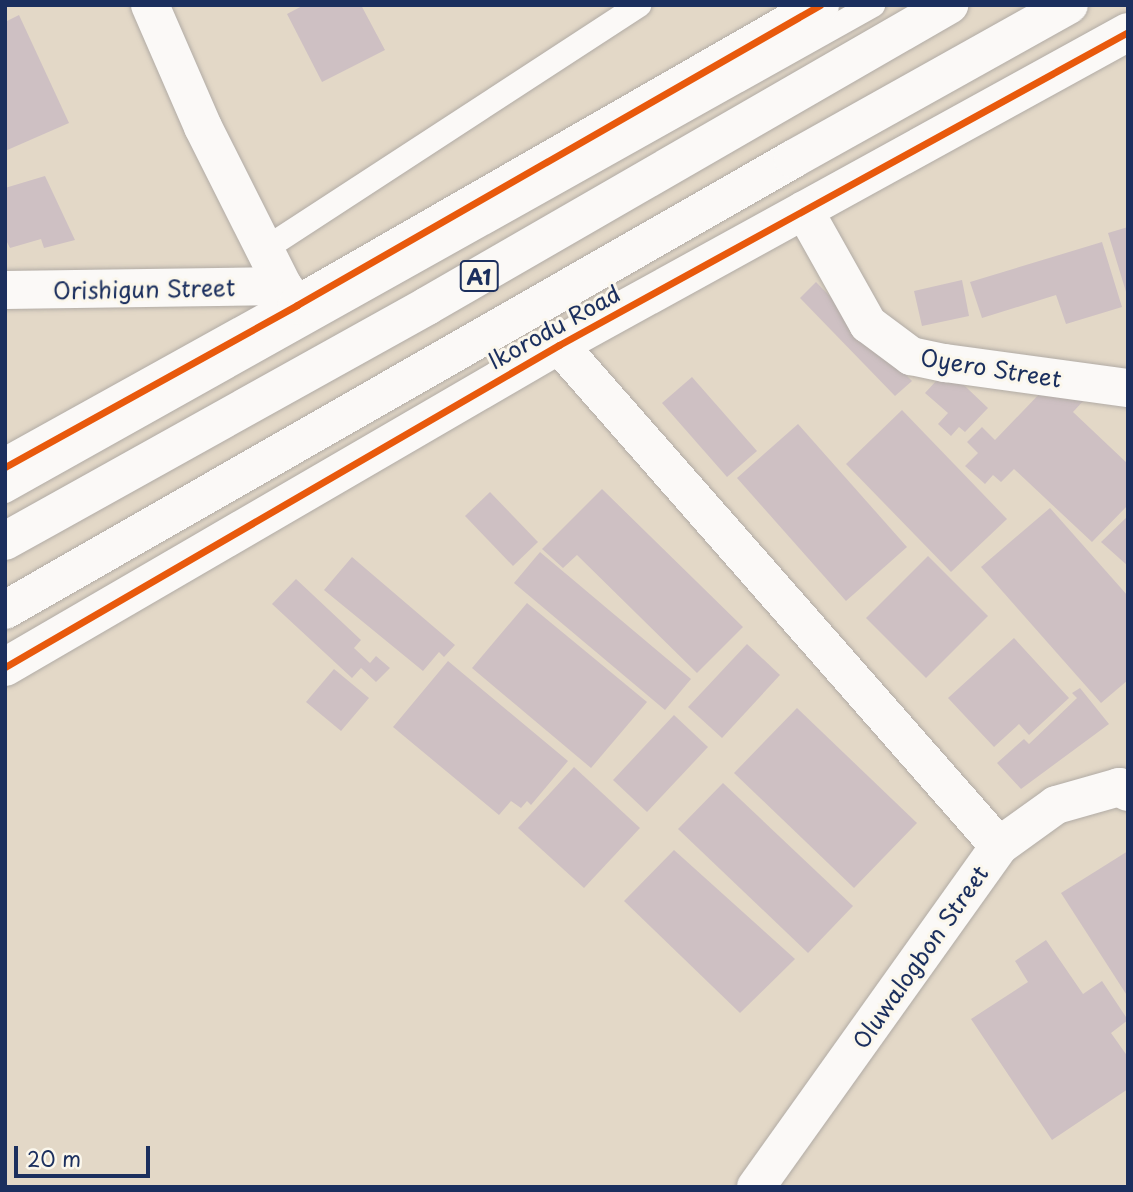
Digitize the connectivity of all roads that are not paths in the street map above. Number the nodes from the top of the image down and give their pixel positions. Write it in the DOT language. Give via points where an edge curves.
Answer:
graph roads {
  1 [pos="150,5"];
  2 [pos="639,5"];
  3 [pos="820,5"];
  4 [pos="873,5"];
  5 [pos="949,5"];
  6 [pos="1069,5"];
  7 [pos="1128,32"];
  8 [pos="804,210"];
  9 [pos="265,249"];
  10 [pos="5,290"];
  11 [pos="290,296"];
  12 [pos="559,345"];
  13 [pos="1128,388"];
  14 [pos="5,467"];
  15 [pos="5,491"];
  16 [pos="5,541"];
  17 [pos="5,610"];
  18 [pos="5,667"];
  19 [pos="1128,792"];
  20 [pos="999,846"];
  21 [pos="756,1187"];
  1 -- 9 [label="main road" via="203,127"];
  2 -- 9 [label="lane"];
  3 -- 11 [label="main road"];
  4 -- 15 [label="lane"];
  5 -- 16 [label="main road, A1" via="427,306"];
  6 -- 17 [label="main road, Ikorodu Road / A1"];
  7 -- 8 [label="main road, Ikorodu Road"];
  8 -- 12 [label="main road, Ikorodu Road"];
  8 -- 13 [label="main road, Oyero Street" via="868,324 911,356"];
  9 -- 11 [label="main road"];
  10 -- 11 [label="main road, Orishigun Street"];
  11 -- 14 [label="main road"];
  12 -- 18 [label="main road, Ikorodu Road"];
  12 -- 20 [label="main road"];
  19 -- 20 [label="main road, Oluwalogbon Street" via="1119,787 1056,805"];
  20 -- 21 [label="main road, Oluwalogbon Street"];
}
